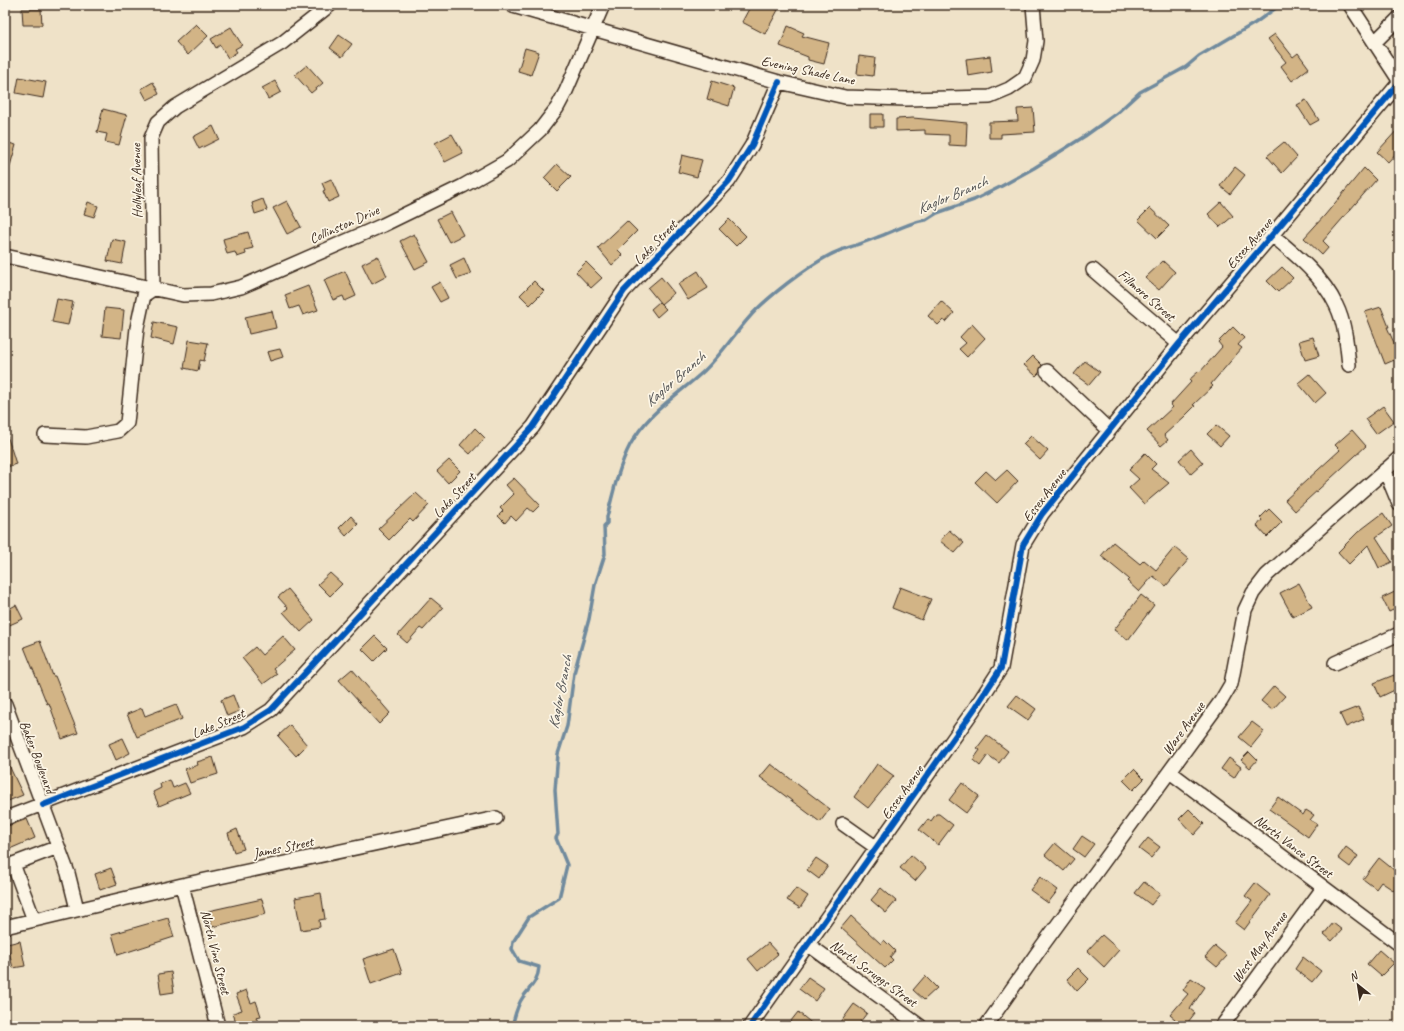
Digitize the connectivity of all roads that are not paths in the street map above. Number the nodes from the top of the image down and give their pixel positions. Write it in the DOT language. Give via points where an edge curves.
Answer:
graph roads {
  1 [pos="330,5"];
  2 [pos="603,5"];
  3 [pos="1032,5"];
  4 [pos="1350,5"];
  5 [pos="513,6"];
  6 [pos="1399,18"];
  7 [pos="593,28"];
  8 [pos="1375,42"];
  9 [pos="1399,80"];
  10 [pos="779,82"];
  11 [pos="1399,83"];
  12 [pos="1272,236"];
  13 [pos="5,256"];
  14 [pos="1093,270"];
  15 [pos="153,289"];
  16 [pos="1179,344"];
  17 [pos="1349,364"];
  18 [pos="1047,371"];
  19 [pos="1109,430"];
  20 [pos="45,435"];
  21 [pos="1399,458"];
  22 [pos="1385,470"];
  23 [pos="1399,504"];
  24 [pos="1399,634"];
  25 [pos="1334,663"];
  26 [pos="5,704"];
  27 [pos="1170,772"];
  28 [pos="43,805"];
  29 [pos="6,818"];
  30 [pos="496,818"];
  31 [pos="843,824"];
  32 [pos="58,847"];
  33 [pos="877,848"];
  34 [pos="182,885"];
  35 [pos="1322,888"];
  36 [pos="78,909"];
  37 [pos="34,920"];
  38 [pos="5,926"];
  39 [pos="1399,944"];
  40 [pos="809,945"];
  41 [pos="218,1026"];
  42 [pos="750,1026"];
  43 [pos="920,1026"];
  44 [pos="986,1026"];
  45 [pos="1222,1026"];
  1 -- 15 [label="street, Hollyleaf Avenue" via="282,43 176,107 158,122 151,138"];
  2 -- 7 [label="street, Collinston Drive"];
  3 -- 10 [label="street, Evening Shade Lane" via="1036,41 1033,60 1025,78 1009,89 990,97 845,97"];
  4 -- 8 [label="street"];
  5 -- 7 [label="street, Evening Shade Lane"];
  6 -- 8 [label="street"];
  7 -- 10 [label="street, Evening Shade Lane"];
  7 -- 15 [label="street, Collinston Drive" via="557,108 540,130 507,161 463,186 383,225 241,287 218,293 192,295"];
  8 -- 9 [label="street"];
  10 -- 28 [label="street, Lake Street" via="752,145 729,181 624,291 533,428 271,710 244,727"];
  11 -- 12 [label="street, Essex Avenue"];
  12 -- 16 [label="street, Essex Avenue"];
  12 -- 17 [label="street" via="1314,274 1337,305"];
  13 -- 15 [label="street, Collinston Drive"];
  14 -- 16 [label="street, Fillmore Street"];
  15 -- 20 [label="street" via="144,295 136,328 127,423 118,431 86,437"];
  16 -- 19 [label="street, Essex Avenue"];
  18 -- 19 [label="street"];
  19 -- 33 [label="street, Essex Avenue" via="1042,514 1023,545 1001,668"];
  21 -- 22 [label="street, Ware Avenue"];
  22 -- 23 [label="street"];
  22 -- 27 [label="street, Ware Avenue" via="1267,575 1253,593 1245,610 1231,684"];
  24 -- 25 [label="street"];
  26 -- 28 [label="street, Baker Boulevard"];
  27 -- 35 [label="street, North Vance Street"];
  27 -- 44 [label="street, Ware Avenue"];
  28 -- 29 [label="street, Lake Street"];
  28 -- 32 [label="street, Baker Boulevard"];
  30 -- 34 [label="street, James Street"];
  31 -- 33 [label="street"];
  32 -- 36 [label="street, Baker Boulevard"];
  32 -- 37 [label="street" via="13,864"];
  33 -- 40 [label="street, Essex Avenue"];
  34 -- 36 [label="street, James Street"];
  34 -- 41 [label="street, North Vine Street"];
  35 -- 39 [label="street, North Vance Street"];
  35 -- 45 [label="street, West May Avenue"];
  36 -- 37 [label="street, James Street"];
  37 -- 38 [label="street, James Street"];
  40 -- 42 [label="street, Essex Avenue"];
  40 -- 43 [label="street, North Scruggs Street"];
}
